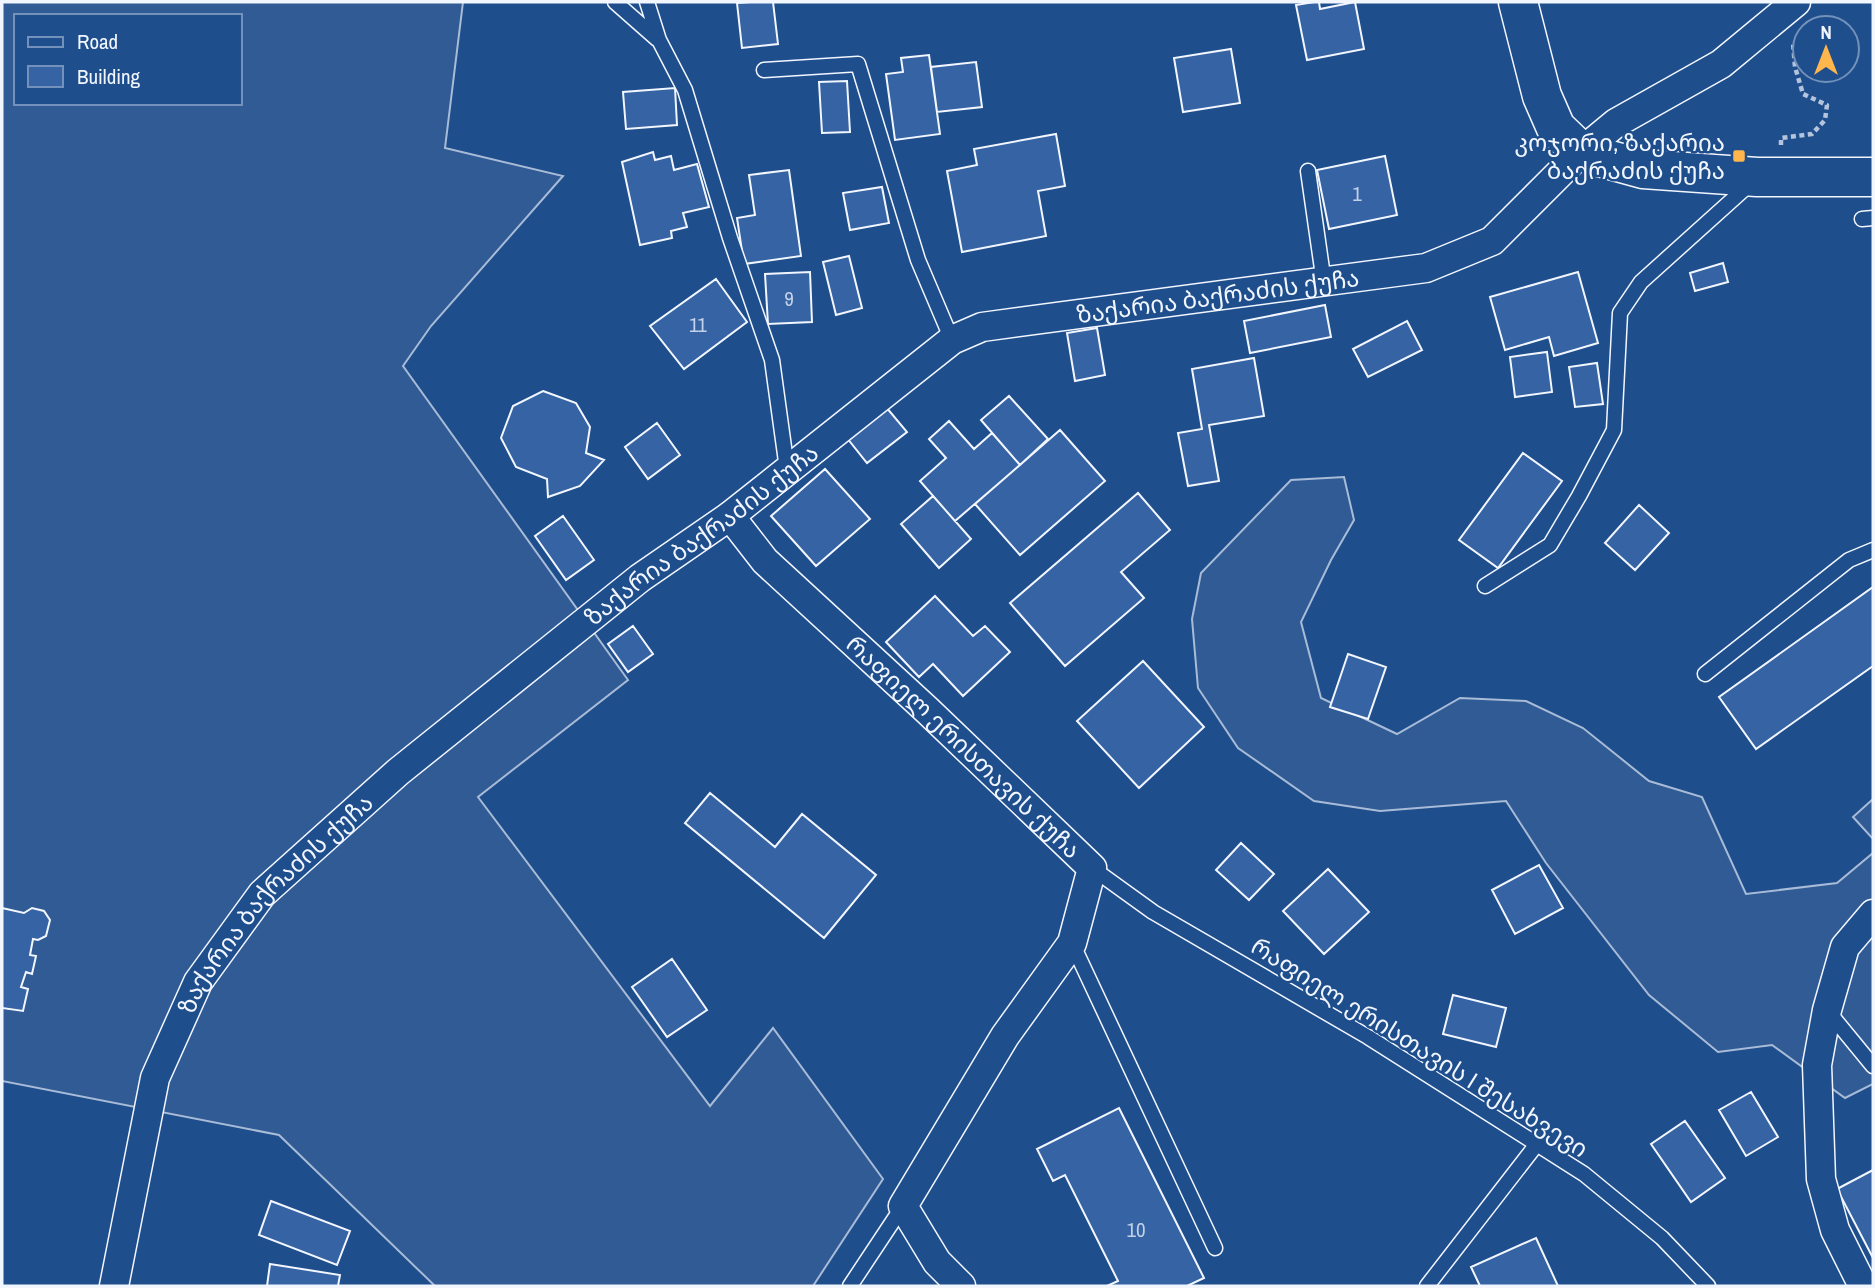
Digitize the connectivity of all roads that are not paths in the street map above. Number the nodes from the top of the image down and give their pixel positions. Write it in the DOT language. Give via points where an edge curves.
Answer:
graph roads {
  1 [pos="615,2"];
  2 [pos="647,2"];
  3 [pos="1518,2"];
  4 [pos="1793,4"];
  5 [pos="659,40"];
  6 [pos="764,69"];
  7 [pos="1581,152"];
  8 [pos="1769,165"];
  9 [pos="1308,171"];
  10 [pos="1873,177"];
  11 [pos="1324,282"];
  12 [pos="952,340"];
  13 [pos="787,469"];
  14 [pos="730,516"];
  15 [pos="1873,550"];
  16 [pos="1485,586"];
  17 [pos="1705,674"];
  18 [pos="1092,868"];
  19 [pos="1873,914"];
  20 [pos="1072,943"];
  21 [pos="1828,1010"];
  22 [pos="1873,1066"];
  23 [pos="1537,1144"];
  24 [pos="903,1206"];
  25 [pos="1215,1248"];
  26 [pos="114,1286"];
  27 [pos="850,1286"];
  28 [pos="961,1286"];
  29 [pos="1427,1286"];
  30 [pos="1708,1286"];
  31 [pos="1863,1286"];
  1 -- 5 [label="lane"];
  2 -- 5 [label="lane"];
  3 -- 7 [label="main road" via="1546,107 1556,128"];
  4 -- 7 [label="street, ზაქარია ბაქრაძის ქუჩა" via="1721,64 1616,123"];
  5 -- 13 [label="lane" via="685,90 772,360"];
  6 -- 12 [label="lane" via="858,64 918,260"];
  7 -- 8 [label="main road" via="1643,169"];
  7 -- 11 [label="street, ზაქარია ბაქრაძის ქუჩა" via="1492,241 1426,268"];
  8 -- 10 [label="main road"];
  8 -- 16 [label="lane" via="1641,282 1620,313 1614,430 1550,545"];
  9 -- 11 [label="lane"];
  11 -- 12 [label="street, ზაქარია ბაქრაძის ქუჩა" via="982,327"];
  12 -- 13 [label="street, ზაქარია ბაქრაძის ქუჩა"];
  13 -- 14 [label="street, ზაქარია ბაქრაძის ქუჩა"];
  14 -- 18 [label="street, რაფიელ ერისთავის ქუჩა" via="765,561"];
  14 -- 26 [label="street, ზაქარია ბაქრაძის ქუჩა" via="640,578 398,772 262,894 198,982 155,1078"];
  15 -- 17 [label="lane" via="1849,559"];
  18 -- 20 [label="street, რაფიელ ერისთავის ქუჩა"];
  18 -- 23 [label="lane, რაფიელ ერისთავის I შესახვევი" via="1153,912 1368,1037"];
  19 -- 21 [label="street" via="1845,947"];
  20 -- 24 [label="street, რაფიელ ერისთავის ქუჩა" via="1005,1036"];
  20 -- 25 [label="lane"];
  21 -- 22 [label="lane"];
  21 -- 31 [label="street" via="1817,1065 1821,1179 1835,1230"];
  23 -- 29 [label="lane"];
  23 -- 30 [label="lane, რაფიელ ერისთავის I შესახვევი" via="1584,1174 1662,1238"];
  24 -- 27 [label="lane"];
  24 -- 28 [label="street" via="937,1262"];
}
